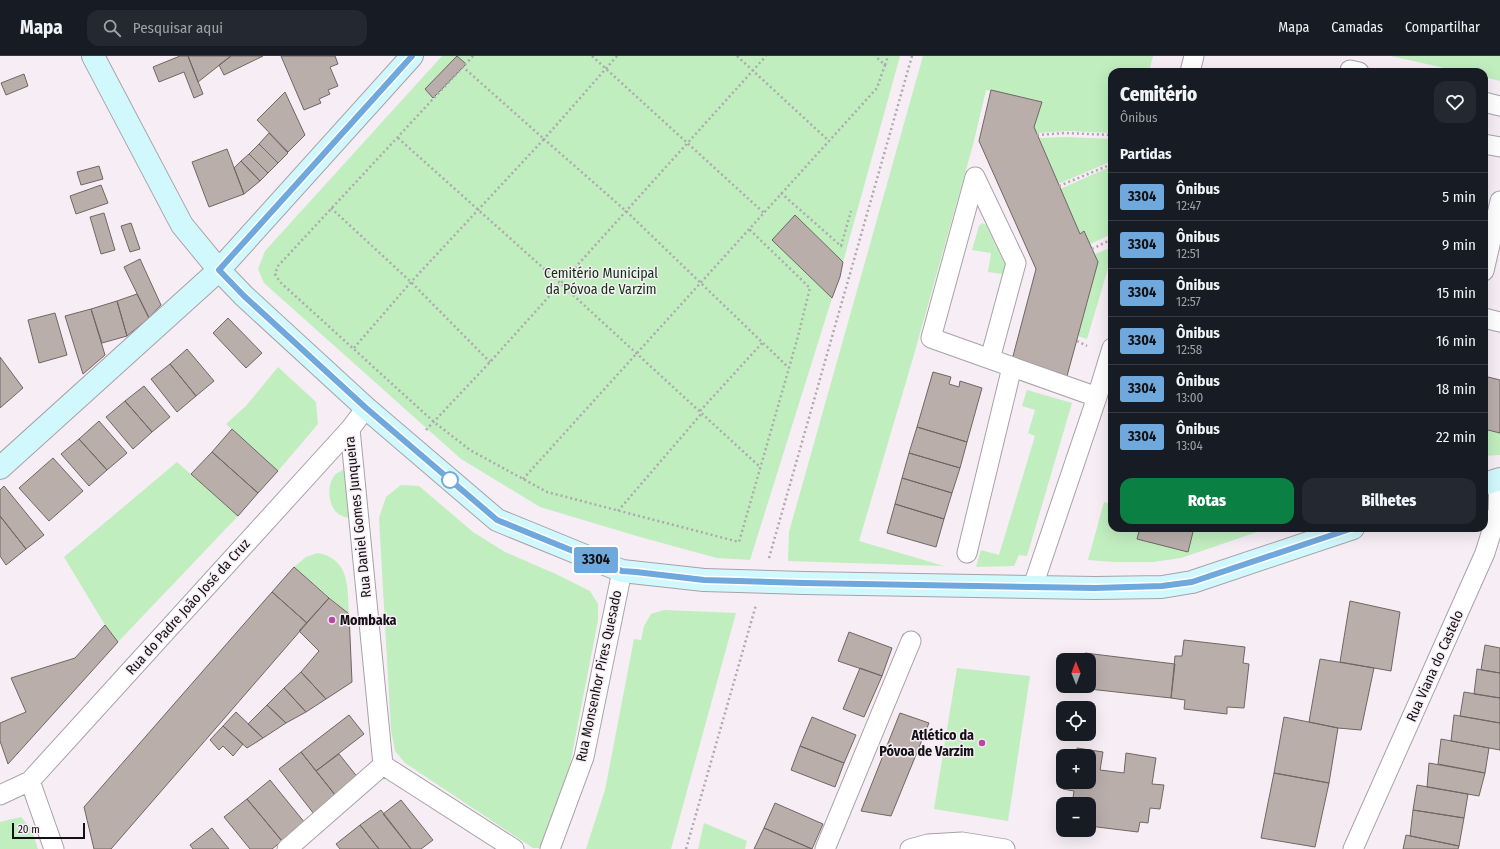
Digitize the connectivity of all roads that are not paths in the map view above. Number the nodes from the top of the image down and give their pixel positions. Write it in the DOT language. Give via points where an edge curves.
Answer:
graph roads {
  1 [pos="93,56"];
  2 [pos="412,56"];
  3 [pos="1194,56"];
  4 [pos="1191,68"];
  5 [pos="1488,103"];
  6 [pos="1500,106"];
  7 [pos="1488,145"];
  8 [pos="1500,147"];
  9 [pos="1500,201"];
  10 [pos="1488,254"];
  11 [pos="219,270"];
  12 [pos="1488,319"];
  13 [pos="1500,322"];
  14 [pos="990,359"];
  15 [pos="1108,361"];
  16 [pos="1012,367"];
  17 [pos="1097,397"];
  18 [pos="366,408"];
  19 [pos="350,428"];
  20 [pos="0,468"];
  21 [pos="1494,480"];
  22 [pos="1341,532"];
  23 [pos="967,553"];
  24 [pos="622,571"];
  25 [pos="1033,586"];
  26 [pos="911,641"];
  27 [pos="383,765"];
  28 [pos="30,781"];
  29 [pos="0,795"];
  30 [pos="928,846"];
  31 [pos="54,849"];
  32 [pos="287,849"];
  33 [pos="514,849"];
  34 [pos="550,849"];
  35 [pos="825,849"];
  36 [pos="910,849"];
  37 [pos="1005,849"];
  38 [pos="1353,849"];
  1 -- 11 [label="main road" via="182,225"];
  2 -- 11 [label="main road"];
  3 -- 4 [label="street"];
  5 -- 6 [label="street"];
  7 -- 8 [label="street"];
  9 -- 10 [label="street"];
  11 -- 18 [label="main road"];
  11 -- 20 [label="main road"];
  12 -- 13 [label="street"];
  14 -- 14 [label="street" via="1016,263 975,177 931,338"];
  14 -- 16 [label="street"];
  15 -- 17 [label="street"];
  16 -- 17 [label="street"];
  16 -- 23 [label="street"];
  17 -- 25 [label="street"];
  18 -- 19 [label="street, Rua do Padre João José da Cruz"];
  18 -- 24 [label="main road" via="497,520"];
  19 -- 27 [label="street, Rua Daniel Gomes Junqueira"];
  19 -- 28 [label="street, Rua do Padre João José da Cruz"];
  21 -- 38 [label="street, Rua Viana do Castelo" via="1498,511 1485,552"];
  22 -- 25 [label="main road" via="1192,582 1162,586 1095,588"];
  24 -- 25 [label="main road, bridge" via="704,580"];
  24 -- 34 [label="street, Rua Monsenhor Pires Quesado" via="584,757"];
  26 -- 35 [label="street"];
  27 -- 32 [label="street"];
  27 -- 33 [label="street"];
  28 -- 29 [label="street, Rua do Padre João José da Cruz"];
  28 -- 31 [label="street"];
  30 -- 36 [label="street"];
  30 -- 37 [label="street" via="962,842"];
}
